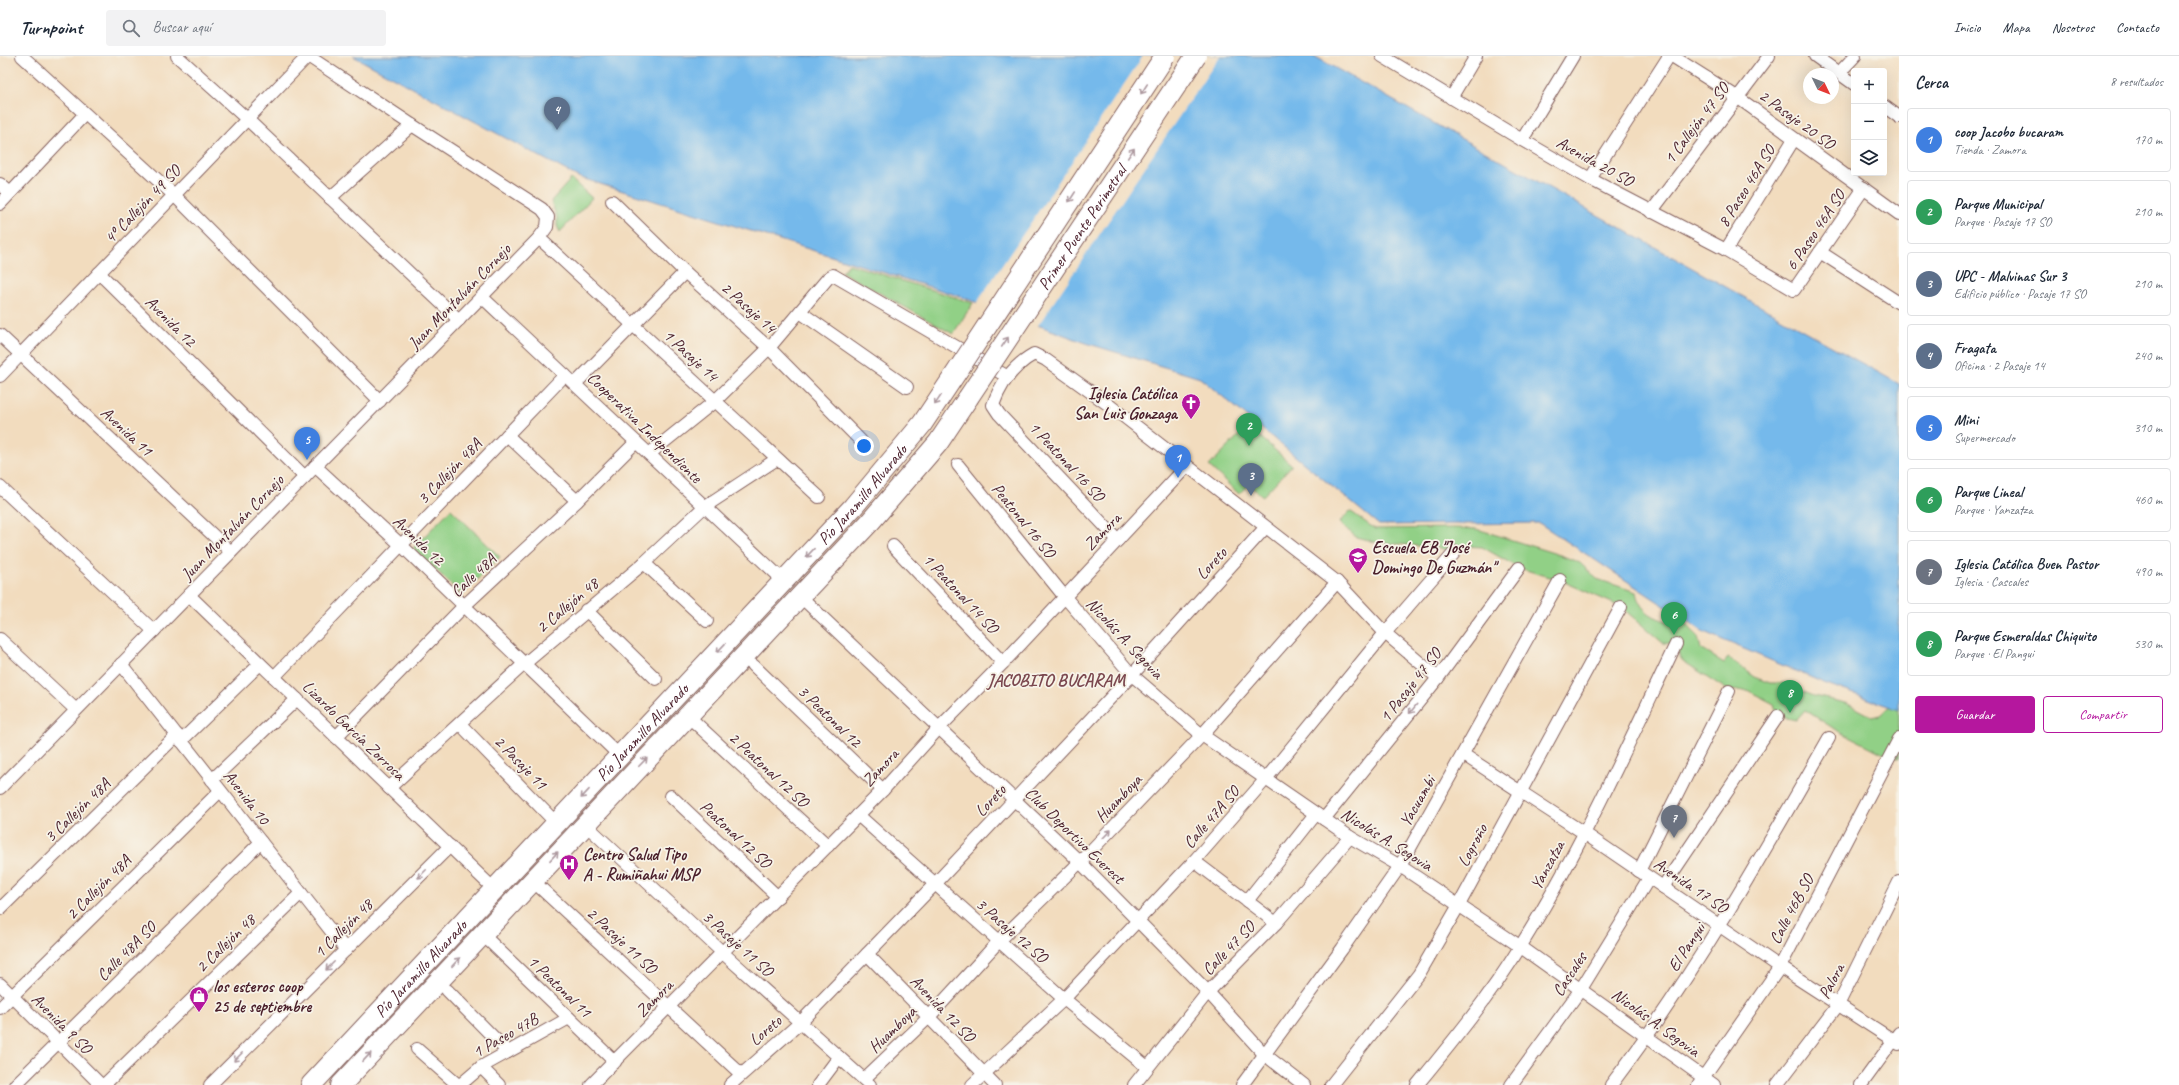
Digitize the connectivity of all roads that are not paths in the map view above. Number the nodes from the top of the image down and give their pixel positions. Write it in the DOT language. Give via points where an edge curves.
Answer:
graph roads {
  1 [pos="22,56"];
  2 [pos="177,56"];
  3 [pos="308,56"];
  4 [pos="1165,56"];
  5 [pos="1196,56"];
  6 [pos="1476,56"];
  7 [pos="1573,56"];
  8 [pos="1671,56"];
  9 [pos="1769,56"];
  10 [pos="1815,56"];
  11 [pos="1855,56"];
  12 [pos="1387,57"];
  13 [pos="1832,68"];
  14 [pos="1839,73"];
  15 [pos="1851,82"];
  16 [pos="1737,97"];
  17 [pos="1451,98"];
  18 [pos="1887,108"];
  19 [pos="85,114"];
  20 [pos="1899,117"];
  21 [pos="247,119"];
  22 [pos="412,125"];
  23 [pos="1522,140"];
  24 [pos="1794,140"];
  25 [pos="1590,179"];
  26 [pos="0,184"];
  27 [pos="1864,188"];
  28 [pos="10,193"];
  29 [pos="174,195"];
  30 [pos="330,198"];
  31 [pos="612,202"];
  32 [pos="0,204"];
  33 [pos="1651,212"];
  34 [pos="1899,214"];
  35 [pos="539,238"];
  36 [pos="1726,250"];
  37 [pos="1820,252"];
  38 [pos="684,272"];
  39 [pos="99,274"];
  40 [pos="1794,290"];
  41 [pos="482,297"];
  42 [pos="1899,303"];
  43 [pos="800,312"];
  44 [pos="459,320"];
  45 [pos="632,325"];
  46 [pos="0,335"];
  47 [pos="769,348"];
  48 [pos="21,354"];
  49 [pos="960,367"];
  50 [pos="565,375"];
  51 [pos="0,376"];
  52 [pos="1008,377"];
  53 [pos="575,384"];
  54 [pos="907,387"];
  55 [pos="968,398"];
  56 [pos="380,401"];
  57 [pos="715,401"];
  58 [pos="507,435"];
  59 [pos="636,442"];
  60 [pos="861,442"];
  61 [pos="649,454"];
  62 [pos="777,459"];
  63 [pos="958,465"];
  64 [pos="315,466"];
  65 [pos="1187,466"];
  66 [pos="305,477"];
  67 [pos="0,487"];
  68 [pos="819,497"];
  69 [pos="576,501"];
  70 [pos="704,507"];
  71 [pos="1265,528"];
  72 [pos="1118,540"];
  73 [pos="401,545"];
  74 [pos="893,546"];
  75 [pos="231,552"];
  76 [pos="1455,552"];
  77 [pos="644,563"];
  78 [pos="1519,568"];
  79 [pos="1560,580"];
  80 [pos="784,581"];
  81 [pos="1337,582"];
  82 [pos="189,595"];
  83 [pos="1064,596"];
  84 [pos="801,597"];
  85 [pos="464,606"];
  86 [pos="1621,607"];
  87 [pos="586,610"];
  88 [pos="707,621"];
  89 [pos="154,631"];
  90 [pos="1385,632"];
  91 [pos="0,638"];
  92 [pos="1676,644"];
  93 [pos="1003,663"];
  94 [pos="121,664"];
  95 [pos="260,664"];
  96 [pos="523,665"];
  97 [pos="753,666"];
  98 [pos="1132,675"];
  99 [pos="274,677"];
  100 [pos="1438,678"];
  101 [pos="656,680"];
  102 [pos="1729,691"];
  103 [pos="297,699"];
  104 [pos="76,710"];
  105 [pos="688,716"];
  106 [pos="1778,716"];
  107 [pos="460,724"];
  108 [pos="939,728"];
  109 [pos="1202,735"];
  110 [pos="336,737"];
  111 [pos="179,738"];
  112 [pos="1829,738"];
  113 [pos="1899,739"];
  114 [pos="1464,755"];
  115 [pos="620,756"];
  116 [pos="212,780"];
  117 [pos="1265,780"];
  118 [pos="0,787"];
  119 [pos="389,788"];
  120 [pos="883,790"];
  121 [pos="220,791"];
  122 [pos="1520,793"];
  123 [pos="671,796"];
  124 [pos="1014,799"];
  125 [pos="858,815"];
  126 [pos="1320,817"];
  127 [pos="557,824"];
  128 [pos="585,824"];
  129 [pos="1584,833"];
  130 [pos="1350,837"];
  131 [pos="261,842"];
  132 [pos="450,846"];
  133 [pos="828,846"];
  134 [pos="1194,861"];
  135 [pos="1080,862"];
  136 [pos="1400,866"];
  137 [pos="1644,874"];
  138 [pos="532,880"];
  139 [pos="1899,882"];
  140 [pos="934,885"];
  141 [pos="1663,887"];
  142 [pos="495,890"];
  143 [pos="301,893"];
  144 [pos="778,896"];
  145 [pos="1247,901"];
  146 [pos="1459,905"];
  147 [pos="0,909"];
  148 [pos="1138,919"];
  149 [pos="1276,923"];
  150 [pos="1720,926"];
  151 [pos="482,934"];
  152 [pos="999,941"];
  153 [pos="1521,947"];
  154 [pos="346,950"];
  155 [pos="723,953"];
  156 [pos="868,954"];
  157 [pos="1780,967"];
  158 [pos="0,984"];
  159 [pos="1581,989"];
  160 [pos="447,990"];
  161 [pos="1208,992"];
  162 [pos="12,996"];
  163 [pos="1064,999"];
  164 [pos="1838,1006"];
  165 [pos="669,1007"];
  166 [pos="0,1008"];
  167 [pos="568,1018"];
  168 [pos="928,1018"];
  169 [pos="801,1022"];
  170 [pos="1648,1037"];
  171 [pos="1898,1039"];
  172 [pos="58,1042"];
  173 [pos="417,1049"];
  174 [pos="508,1052"];
  175 [pos="1264,1054"];
  176 [pos="839,1057"];
  177 [pos="615,1062"];
  178 [pos="481,1067"];
  179 [pos="1147,1067"];
  180 [pos="741,1074"];
  181 [pos="983,1074"];
  182 [pos="1701,1081"];
  183 [pos="867,1082"];
  184 [pos="593,1084"];
  185 [pos="1138,1084"];
  186 [pos="15,1085"];
  187 [pos="102,1085"];
  188 [pos="210,1085"];
  189 [pos="311,1085"];
  190 [pos="340,1085"];
  191 [pos="459,1085"];
  192 [pos="499,1085"];
  193 [pos="730,1085"];
  194 [pos="818,1085"];
  195 [pos="972,1085"];
  196 [pos="995,1085"];
  197 [pos="1242,1085"];
  198 [pos="1304,1085"];
  199 [pos="1331,1085"];
  200 [pos="1417,1085"];
  201 [pos="1510,1085"];
  202 [pos="1611,1085"];
  203 [pos="1714,1085"];
  204 [pos="1777,1085"];
  205 [pos="1861,1085"];
  1 -- 19 [label="street"];
  2 -- 21 [label="street"];
  3 -- 21 [label="street, 4º Callejón 49 SO"];
  3 -- 22 [label="street, Juan Montalván Cornejo"];
  4 -- 49 [label="highway, Primer Puente Perimetral, one-way, bridge"];
  55 -- 5 [label="highway, Primer Puente Perimetral, one-way, bridge"];
  6 -- 17 [label="street"];
  7 -- 23 [label="street"];
  8 -- 16 [label="street, 2 Pasaje 20 SO"];
  8 -- 25 [label="street"];
  9 -- 16 [label="street, 1 Callejón 47 SO"];
  10 -- 13 [label="street"];
  11 -- 14 [label="street"];
  12 -- 17 [label="street, Avenida 20 SO"];
  14 -- 15 [label="street"];
  16 -- 24 [label="street, 2 Pasaje 20 SO"];
  16 -- 33 [label="street, 1 Callejón 47 SO"];
  17 -- 23 [label="street, Avenida 20 SO"];
  18 -- 20 [label="street"];
  19 -- 28 [label="street"];
  19 -- 29 [label="street"];
  21 -- 29 [label="street, 4º Callejón 49 SO"];
  21 -- 30 [label="street"];
  22 -- 30 [label="street"];
  22 -- 35 [label="street, Juan Montalván Cornejo" via="542,209 548,217 547,227"];
  23 -- 25 [label="street, Avenida 20 SO"];
  24 -- 27 [label="street, 2 Pasaje 20 SO"];
  24 -- 36 [label="street, 8 Paseo 46A SO"];
  25 -- 33 [label="street, Avenida 20 SO"];
  26 -- 28 [label="street"];
  27 -- 34 [label="street, 2 Pasaje 20 SO"];
  27 -- 37 [label="street, 6 Paseo 46A SO"];
  28 -- 32 [label="street"];
  29 -- 39 [label="street, 4º Callejón 49 SO"];
  29 -- 56 [label="street"];
  30 -- 44 [label="street"];
  31 -- 38 [label="street, 2 Pasaje 14"];
  33 -- 36 [label="street, Avenida 20 SO"];
  35 -- 41 [label="street, Juan Montalván Cornejo"];
  35 -- 45 [label="street, 1 Pasaje 14"];
  36 -- 40 [label="street, Avenida 20 SO"];
  37 -- 40 [label="street, 6 Paseo 46A SO"];
  37 -- 42 [label="street"];
  38 -- 45 [label="street"];
  38 -- 47 [label="street, 2 Pasaje 14"];
  39 -- 48 [label="street, 4º Callejón 49 SO"];
  39 -- 66 [label="street, Avenida 12"];
  41 -- 44 [label="street, Juan Montalván Cornejo"];
  41 -- 50 [label="street, Cooperativa Independiente"];
  43 -- 47 [label="street"];
  43 -- 52 [label="street" via="833,275"];
  43 -- 54 [label="street"];
  44 -- 56 [label="street, Juan Montalván Cornejo"];
  45 -- 53 [label="street"];
  45 -- 57 [label="street, 1 Pasaje 14"];
  46 -- 48 [label="street, Avenida 11"];
  47 -- 57 [label="street"];
  47 -- 60 [label="street, 2 Pasaje 14"];
  48 -- 51 [label="street, 4º Callejón 49 SO"];
  48 -- 75 [label="street, Avenida 11"];
  49 -- 80 [label="highway, Pío Jaramillo Alvarado, one-way" via="922,424 853,507"];
  50 -- 53 [label="street, Cooperativa Independiente"];
  50 -- 58 [label="street, 3 Callejón 48A"];
  52 -- 65 [label="street" via="1021,361 1034,354 1046,360"];
  52 -- 72 [label="street, 1 Peatonal 16 SO" via="993,404 999,414"];
  53 -- 59 [label="street, Cooperativa Independiente"];
  55 -- 84 [label="highway, Pío Jaramillo Alvarado" via="938,443"];
  56 -- 64 [label="street, Juan Montalván Cornejo"];
  57 -- 61 [label="street"];
  57 -- 62 [label="street, 1 Pasaje 14"];
  58 -- 69 [label="street"];
  58 -- 73 [label="street, 3 Callejón 48A"];
  59 -- 61 [label="street, Cooperativa Independiente"];
  59 -- 69 [label="street, Calle 48A"];
  61 -- 70 [label="street, Cooperativa Independiente"];
  62 -- 68 [label="street, 1 Pasaje 14"];
  62 -- 70 [label="street, 2 Callejón 48"];
  63 -- 83 [label="street, Peatonal 16 SO"];
  64 -- 66 [label="street, Juan Montalván Cornejo"];
  64 -- 73 [label="street, Avenida 12"];
  65 -- 71 [label="street"];
  65 -- 72 [label="street, Zamora"];
  66 -- 75 [label="street, Juan Montalván Cornejo"];
  67 -- 89 [label="street"];
  69 -- 85 [label="street, Calle 48A"];
  70 -- 77 [label="street, 2 Callejón 48"];
  70 -- 80 [label="street, Cooperativa Independiente"];
  71 -- 81 [label="street"];
  71 -- 98 [label="street, Loreto"];
  72 -- 83 [label="street, Zamora"];
  73 -- 85 [label="street, Avenida 12"];
  73 -- 99 [label="street, 3 Callejón 48A"];
  74 -- 93 [label="street, 1 Peatonal 14 SO"];
  75 -- 82 [label="street, Juan Montalván Cornejo"];
  76 -- 90 [label="street, Calle 47A SO"];
  77 -- 87 [label="street, 2 Callejón 48"];
  77 -- 88 [label="street"];
  78 -- 100 [label="street, 1 Pasaje 47 SO"];
  79 -- 114 [label="street, Yacuambi"];
  80 -- 115 [label="highway, Pío Jaramillo Alvarado, one-way"];
  81 -- 90 [label="street"];
  81 -- 109 [label="street, Huamboya"];
  82 -- 89 [label="street, Juan Montalván Cornejo"];
  82 -- 95 [label="street, Lizardo García Zorrosa"];
  83 -- 93 [label="street, Zamora"];
  83 -- 98 [label="street, Nicolás A. Segovia"];
  84 -- 105 [label="highway, Pío Jaramillo Alvarado"];
  84 -- 108 [label="street, Club Deportivo Everest"];
  85 -- 96 [label="street, Avenida 12"];
  85 -- 110 [label="street, Calle 48A"];
  86 -- 122 [label="street, Logroño"];
  87 -- 96 [label="street, 2 Callejón 48"];
  87 -- 101 [label="street"];
  89 -- 94 [label="street, Juan Montalván Cornejo"];
  90 -- 100 [label="street"];
  90 -- 117 [label="street, Calle 47A SO"];
  91 -- 104 [label="street"];
  92 -- 129 [label="street, Yanzatza"];
  93 -- 108 [label="street, Zamora"];
  94 -- 104 [label="street, Juan Montalván Cornejo"];
  94 -- 111 [label="street, Avenida 10"];
  95 -- 99 [label="street, Lizardo García Zorrosa"];
  95 -- 111 [label="street, 3 Callejón 48A"];
  96 -- 107 [label="street, 2 Callejón 48"];
  96 -- 115 [label="street, Avenida 12"];
  97 -- 120 [label="street, 3 Peatonal 12"];
  98 -- 109 [label="street, Nicolás A. Segovia"];
  98 -- 124 [label="street, Loreto"];
  99 -- 103 [label="street, Lizardo García Zorrosa"];
  100 -- 126 [label="street, 1 Pasaje 47 SO, one-way"];
  102 -- 137 [label="street, Cascales"];
  103 -- 110 [label="street, Lizardo García Zorrosa"];
  103 -- 116 [label="street"];
  104 -- 118 [label="street, Juan Montalván Cornejo"];
  128 -- 105 [label="highway, Pío Jaramillo Alvarado, one-way"];
  105 -- 133 [label="street, 2 Peatonal 12 SO"];
  106 -- 141 [label="street"];
  107 -- 119 [label="street, 2 Callejón 48"];
  107 -- 127 [label="street, 2 Pasaje 11"];
  108 -- 120 [label="street, Zamora"];
  108 -- 124 [label="street, Club Deportivo Everest"];
  109 -- 117 [label="street, Nicolás A. Segovia"];
  135 -- 109 [label="street, Huamboya, one-way"];
  110 -- 119 [label="street, Lizardo García Zorrosa"];
  111 -- 116 [label="street, Avenida 10"];
  111 -- 147 [label="street, 3 Callejón 48A"];
  112 -- 150 [label="street, El Pangui"];
  113 -- 157 [label="street, Calle 46B SO"];
  114 -- 122 [label="street, Avenida 17 SO"];
  114 -- 136 [label="street, Yacuambi"];
  115 -- 127 [label="highway, Pío Jaramillo Alvarado, one-way"];
  116 -- 121 [label="street, Avenida 10"];
  117 -- 126 [label="street, Nicolás A. Segovia"];
  117 -- 134 [label="street, Calle 47A SO"];
  119 -- 132 [label="street, Lizardo García Zorrosa"];
  120 -- 125 [label="street, Zamora"];
  121 -- 131 [label="street, Avenida 10"];
  121 -- 162 [label="street, 2 Callejón 48A"];
  122 -- 129 [label="street, Avenida 17 SO"];
  122 -- 146 [label="street, Logroño"];
  123 -- 144 [label="street, Peatonal 12 SO"];
  124 -- 135 [label="street, Club Deportivo Everest"];
  124 -- 140 [label="street, Loreto"];
  125 -- 133 [label="street, Zamora"];
  125 -- 140 [label="street, 3 Pasaje 12 SO"];
  126 -- 130 [label="street, Nicolás A. Segovia"];
  126 -- 145 [label="street, 1 Pasaje 47 SO"];
  127 -- 142 [label="highway, Pío Jaramillo Alvarado"];
  138 -- 128 [label="highway, Pío Jaramillo Alvarado, one-way"];
  128 -- 155 [label="street, 3 Pasaje 11 SO"];
  129 -- 137 [label="street, Avenida 17 SO"];
  129 -- 153 [label="street, Yanzatza"];
  130 -- 136 [label="street, Nicolás A. Segovia"];
  130 -- 149 [label="street, Calle 47 SO"];
  131 -- 143 [label="street, Avenida 10"];
  131 -- 172 [label="street, Calle 48A SO"];
  132 -- 142 [label="street, Lizardo García Zorrosa"];
  132 -- 154 [label="street, 1 Callejón 48, one-way"];
  133 -- 144 [label="street, Zamora"];
  134 -- 145 [label="street"];
  134 -- 148 [label="street, Calle 47A SO"];
  135 -- 148 [label="street, Club Deportivo Everest"];
  135 -- 152 [label="street, Huamboya"];
  136 -- 146 [label="street, Nicolás A. Segovia"];
  136 -- 175 [label="street, Yacuambi"];
  137 -- 141 [label="street, Avenida 17 SO"];
  137 -- 159 [label="street, Cascales"];
  138 -- 151 [label="highway, Pío Jaramillo Alvarado"];
  138 -- 165 [label="street, 2 Pasaje 11 SO"];
  139 -- 164 [label="street, Palora"];
  140 -- 152 [label="street, 3 Pasaje 12 SO"];
  140 -- 156 [label="street, Loreto"];
  141 -- 150 [label="street, Avenida 17 SO"];
  142 -- 189 [label="highway, Pío Jaramillo Alvarado"];
  143 -- 154 [label="street, Avenida 10"];
  143 -- 187 [label="street, 2 Callejón 48"];
  144 -- 155 [label="street, Zamora"];
  145 -- 149 [label="street"];
  146 -- 153 [label="street, Nicolás A. Segovia"];
  146 -- 199 [label="street, Logroño" via="1419,974"];
  148 -- 161 [label="street, Club Deportivo Everest"];
  148 -- 163 [label="street, Calle 47A SO"];
  149 -- 161 [label="street, Calle 47 SO"];
  150 -- 157 [label="street, Avenida 17 SO"];
  150 -- 170 [label="street, El Pangui"];
  151 -- 167 [label="street, 1 Peatonal 11"];
  190 -- 151 [label="highway, Pío Jaramillo Alvarado, one-way"];
  152 -- 163 [label="street, 3 Pasaje 12 SO"];
  152 -- 168 [label="street, Huamboya"];
  153 -- 159 [label="street, Nicolás A. Segovia"];
  153 -- 200 [label="street, Yanzatza" via="1481,1006"];
  154 -- 188 [label="street, 1 Callejón 48, one-way"];
  155 -- 165 [label="street, Zamora"];
  155 -- 169 [label="street, 3 Pasaje 11 SO"];
  156 -- 168 [label="street, Avenida 12 SO"];
  156 -- 169 [label="street, Loreto"];
  157 -- 164 [label="street, Avenida 17 SO"];
  157 -- 182 [label="street, Calle 46B SO"];
  158 -- 162 [label="street, Avenida 9 SO"];
  159 -- 170 [label="street, Nicolás A. Segovia"];
  159 -- 201 [label="street, Cascales"];
  160 -- 174 [label="street"];
  161 -- 175 [label="street, Club Deportivo Everest"];
  161 -- 179 [label="street, Calle 47 SO"];
  162 -- 166 [label="street, 2 Callejón 48A"];
  162 -- 172 [label="street, Avenida 9 SO"];
  163 -- 179 [label="street, 3 Pasaje 12 SO"];
  163 -- 181 [label="street, Calle 47A SO"];
  164 -- 171 [label="street, Avenida 17 SO"];
  164 -- 204 [label="street, Palora"];
  165 -- 177 [label="street, Zamora"];
  165 -- 180 [label="street, 2 Pasaje 11 SO"];
  167 -- 174 [label="street, 1 Paseo 47B"];
  167 -- 177 [label="street, 1 Peatonal 11"];
  168 -- 181 [label="street, Avenida 12 SO"];
  168 -- 183 [label="street, Huamboya"];
  169 -- 176 [label="street, 3 Pasaje 11 SO"];
  169 -- 180 [label="street, Loreto"];
  170 -- 182 [label="street, Nicolás A. Segovia"];
  170 -- 202 [label="street, El Pangui"];
  171 -- 205 [label="street"];
  172 -- 186 [label="street, Calle 48A SO"];
  172 -- 187 [label="street, Avenida 9 SO"];
  173 -- 191 [label="street"];
  174 -- 178 [label="street, 1 Paseo 47B"];
  175 -- 197 [label="street, Yacuambi"];
  175 -- 198 [label="street, Club Deportivo Everest"];
  176 -- 183 [label="street, 3 Pasaje 11 SO"];
  176 -- 194 [label="street"];
  177 -- 184 [label="street, Zamora"];
  178 -- 191 [label="street, 1 Paseo 47B"];
  178 -- 192 [label="street"];
  179 -- 185 [label="street, Calle 47 SO"];
  180 -- 193 [label="street, Loreto"];
  181 -- 195 [label="street, Calle 47A SO"];
  181 -- 196 [label="street, Avenida 12 SO"];
  182 -- 203 [label="street, Nicolás A. Segovia"];
}
